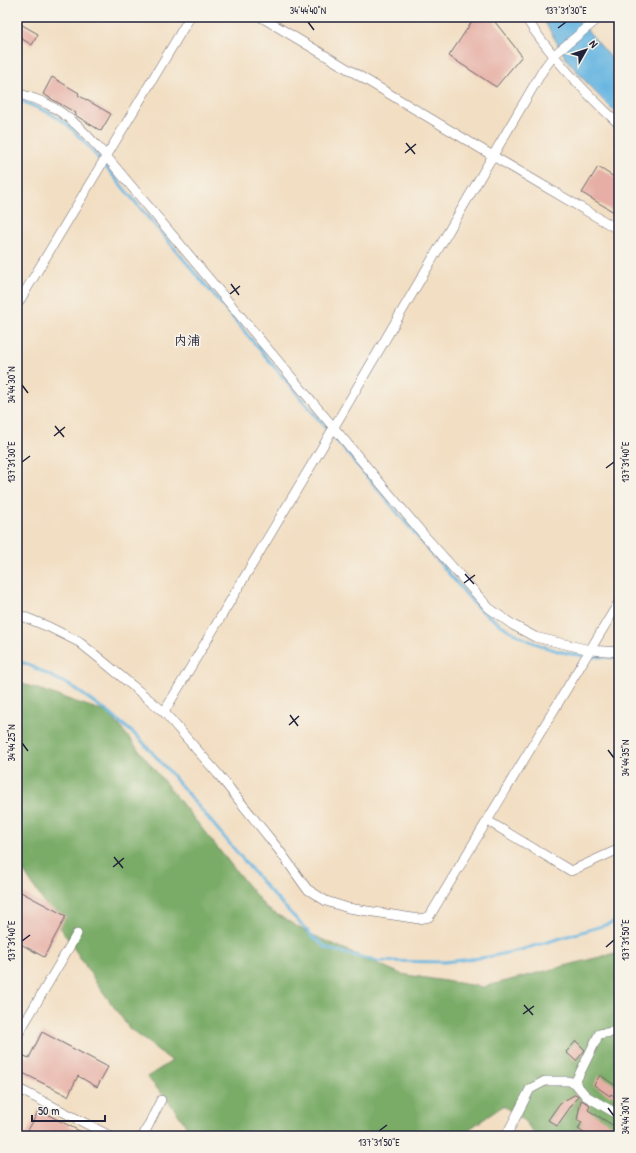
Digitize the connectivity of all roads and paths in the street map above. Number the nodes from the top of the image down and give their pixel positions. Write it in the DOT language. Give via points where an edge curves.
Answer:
graph roads {
  1 [pos="190,17"];
  2 [pos="261,17"];
  3 [pos="525,17"];
  4 [pos="600,17"];
  5 [pos="554,55"];
  6 [pos="17,93"];
  7 [pos="619,124"];
  8 [pos="106,156"];
  9 [pos="493,156"];
  10 [pos="619,230"];
  11 [pos="17,305"];
  12 [pos="334,428"];
  13 [pos="619,602"];
  14 [pos="17,614"];
  15 [pos="590,650"];
  16 [pos="619,652"];
  17 [pos="164,712"];
  18 [pos="488,821"];
  19 [pos="619,849"];
  20 [pos="77,934"];
  21 [pos="619,1031"];
  22 [pos="17,1036"];
  23 [pos="575,1083"];
  24 [pos="17,1088"];
  25 [pos="161,1100"];
  26 [pos="619,1115"];
  27 [pos="110,1136"];
  28 [pos="143,1136"];
  29 [pos="506,1136"];
  1 -- 8 [label="street"];
  2 -- 9 [label="street"];
  3 -- 5 [label="street"];
  4 -- 5 [label="street"];
  5 -- 7 [label="street" via="596,103"];
  5 -- 9 [label="street"];
  6 -- 8 [label="street" via="48,104 69,117"];
  8 -- 11 [label="street"];
  8 -- 12 [label="street"];
  9 -- 10 [label="street"];
  9 -- 12 [label="street"];
  12 -- 15 [label="street" via="422,534 489,608 535,637"];
  12 -- 17 [label="street"];
  13 -- 15 [label="street"];
  14 -- 17 [label="street" via="79,642"];
  15 -- 16 [label="street"];
  15 -- 18 [label="street"];
  17 -- 18 [label="street" via="218,774 307,889 326,901 348,908 407,918 429,917"];
  18 -- 19 [label="street" via="571,871"];
  20 -- 22 [label="street"];
  21 -- 23 [label="street" via="599,1034"];
  23 -- 26 [label="street" via="586,1096"];
  23 -- 29 [label="street" via="568,1080 546,1081 530,1089"];
  24 -- 27 [label="street"];
  25 -- 28 [label="street"];
}
